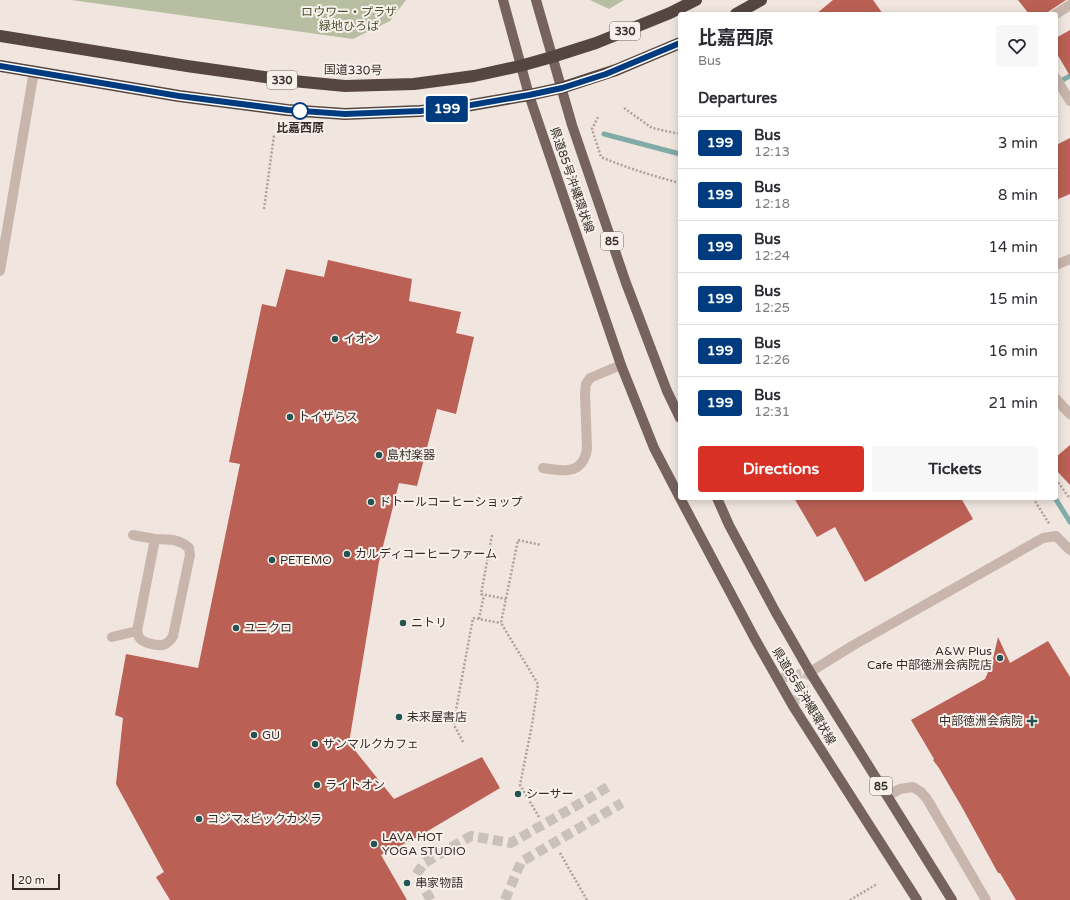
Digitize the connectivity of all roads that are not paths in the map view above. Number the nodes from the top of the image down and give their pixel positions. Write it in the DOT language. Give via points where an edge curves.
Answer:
graph roads {
  1 [pos="502,0"];
  2 [pos="536,0"];
  3 [pos="696,0"];
  4 [pos="760,0"];
  5 [pos="1070,5"];
  6 [pos="739,12"];
  7 [pos="1058,13"];
  8 [pos="0,36"];
  9 [pos="678,44"];
  10 [pos="552,57"];
  11 [pos="0,66"];
  12 [pos="520,66"];
  13 [pos="34,71"];
  14 [pos="1058,81"];
  15 [pos="562,88"];
  16 [pos="529,95"];
  17 [pos="1070,101"];
  18 [pos="1070,259"];
  19 [pos="1058,264"];
  20 [pos="0,271"];
  21 [pos="621,365"];
  22 [pos="1058,401"];
  23 [pos="678,414"];
  24 [pos="1070,414"];
  25 [pos="543,468"];
  26 [pos="678,494"];
  27 [pos="681,500"];
  28 [pos="718,500"];
  29 [pos="133,535"];
  30 [pos="155,539"];
  31 [pos="1070,550"];
  32 [pos="137,631"];
  33 [pos="112,637"];
  34 [pos="810,672"];
  35 [pos="887,796"];
  36 [pos="917,900"];
  37 [pos="952,900"];
  38 [pos="986,900"];
  1 -- 12 [label="main road, 県道85号沖縄環状線 / 85"];
  2 -- 10 [label="main road, 県道85号沖縄環状線 / 85"];
  3 -- 10 [label="highway, 国道330号 / 330" via="596,43"];
  4 -- 6 [label="highway"];
  5 -- 7 [label="street"];
  8 -- 12 [label="highway, 国道330号 / 330" via="210,70 345,86 414,84 474,76"];
  9 -- 15 [label="highway" via="611,72"];
  10 -- 12 [label="highway, 国道330号 / 330"];
  10 -- 15 [label="main road, 県道85号沖縄環状線 / 85"];
  11 -- 13 [label="highway"];
  12 -- 16 [label="main road, 県道85号沖縄環状線 / 85"];
  13 -- 16 [label="highway" via="179,96 288,110 345,114 454,108"];
  13 -- 20 [label="street"];
  14 -- 17 [label="street"];
  15 -- 16 [label="highway"];
  15 -- 23 [label="main road, 県道85号沖縄環状線 / 85" via="572,125 626,283"];
  16 -- 21 [label="main road, 県道85号沖縄環状線 / 85"];
  18 -- 19 [label="street"];
  21 -- 25 [label="street" via="590,378 586,384 587,449 581,464 573,469 559,471"];
  21 -- 26 [label="main road, 県道85号沖縄環状線 / 85" via="654,448"];
  22 -- 24 [label="street"];
  27 -- 36 [label="main road, 県道85号沖縄環状線 / 85" via="793,706"];
  28 -- 34 [label="main road, 県道85号沖縄環状線 / 85" via="768,598"];
  29 -- 30 [label="street"];
  30 -- 32 [label="street"];
  30 -- 32 [label="street" via="179,540 189,548 190,555 170,641 164,645 144,642 139,638"];
  31 -- 34 [label="street" via="1056,536 1043,538"];
  32 -- 33 [label="street"];
  34 -- 35 [label="main road, 県道85号沖縄環状線 / 85"];
  35 -- 37 [label="main road, 県道85号沖縄環状線 / 85"];
  35 -- 38 [label="street" via="913,786 921,792"];
}
